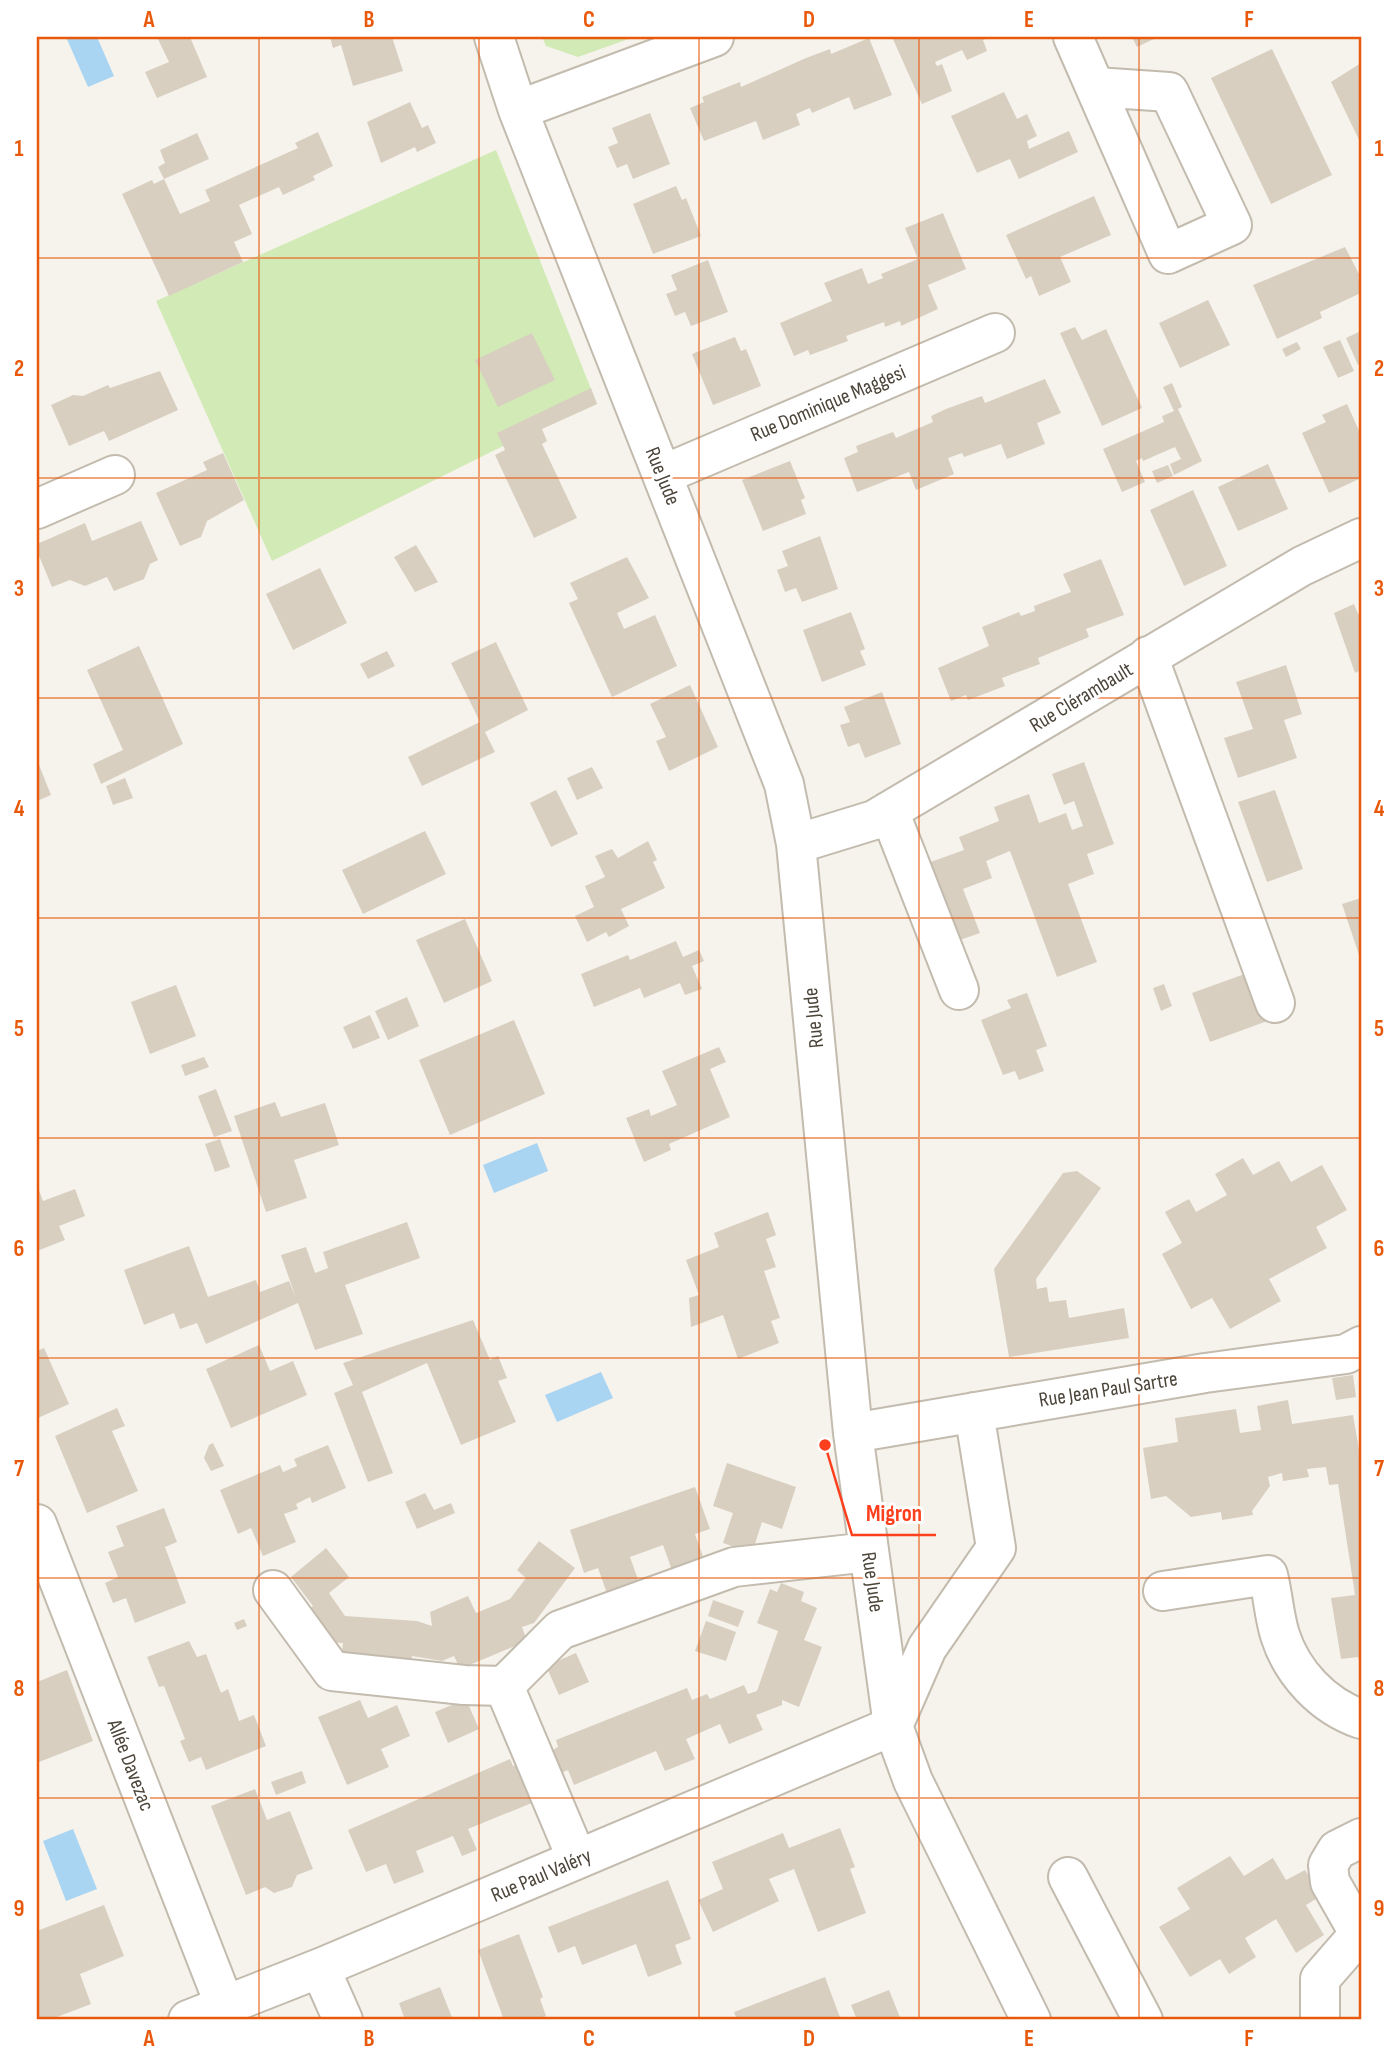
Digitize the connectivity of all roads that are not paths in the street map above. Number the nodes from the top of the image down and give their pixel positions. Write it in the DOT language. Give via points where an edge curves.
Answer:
graph roads {
  1 [pos="494,37"];
  2 [pos="714,37"];
  3 [pos="1073,37"];
  4 [pos="1096,87"];
  5 [pos="518,110"];
  6 [pos="995,333"];
  7 [pos="662,474"];
  8 [pos="115,475"];
  9 [pos="37,509"];
  10 [pos="1361,538"];
  11 [pos="1149,656"];
  12 [pos="889,811"];
  13 [pos="796,844"];
  14 [pos="959,990"];
  15 [pos="1275,1003"];
  16 [pos="1361,1346"];
  17 [pos="974,1412"];
  18 [pos="853,1433"];
  19 [pos="37,1524"];
  20 [pos="869,1552"];
  21 [pos="273,1590"];
  22 [pos="1163,1591"];
  23 [pos="504,1686"];
  24 [pos="1361,1719"];
  25 [pos="893,1726"];
  26 [pos="1361,1838"];
  27 [pos="578,1859"];
  28 [pos="1068,1877"];
  29 [pos="1360,1932"];
  30 [pos="320,1968"];
  31 [pos="225,2006"];
  32 [pos="188,2020"];
  33 [pos="343,2020"];
  34 [pos="1031,2020"];
  35 [pos="1143,2020"];
  36 [pos="1320,2020"];
  1 -- 5 [label="street, Rue Jude"];
  2 -- 5 [label="street"];
  3 -- 4 [label="street"];
  5 -- 7 [label="street, Rue Jude"];
  6 -- 7 [label="street, Rue Dominique Maggesi"];
  7 -- 13 [label="street, Rue Jude" via="763,726 784,784"];
  8 -- 9 [label="street"];
  10 -- 11 [label="street, Rue Clérambault" via="1302,566"];
  11 -- 12 [label="street, Rue Clérambault"];
  11 -- 15 [label="street"];
  12 -- 13 [label="street, Rue Clérambault"];
  12 -- 14 [label="street"];
  13 -- 18 [label="street, Rue Jude"];
  16 -- 17 [label="street, Rue Jean Paul Sartre" via="1346,1354"];
  17 -- 18 [label="street, Rue Jean Paul Sartre"];
  17 -- 25 [label="street" via="996,1548 927,1648"];
  18 -- 20 [label="street, Rue Jude"];
  19 -- 31 [label="street, Allée Davezac"];
  20 -- 23 [label="street" via="734,1567 560,1630"];
  20 -- 25 [label="street, Rue Jude"];
  21 -- 23 [label="street" via="332,1671"];
  22 -- 24 [label="street" via="1268,1575 1279,1633 1289,1658 1308,1685 1346,1714"];
  23 -- 27 [label="street"];
  25 -- 27 [label="street, Rue Paul Valéry"];
  25 -- 34 [label="street, Rue Jude" via="912,1781"];
  26 -- 29 [label="street" via="1337,1850 1328,1865 1330,1882"];
  27 -- 30 [label="street, Rue Paul Valéry"];
  28 -- 35 [label="street"];
  29 -- 36 [label="street" via="1320,1979"];
  30 -- 31 [label="street, Rue Paul Valéry"];
  30 -- 33 [label="street"];
  31 -- 32 [label="street, Rue Paul Valéry"];
}
